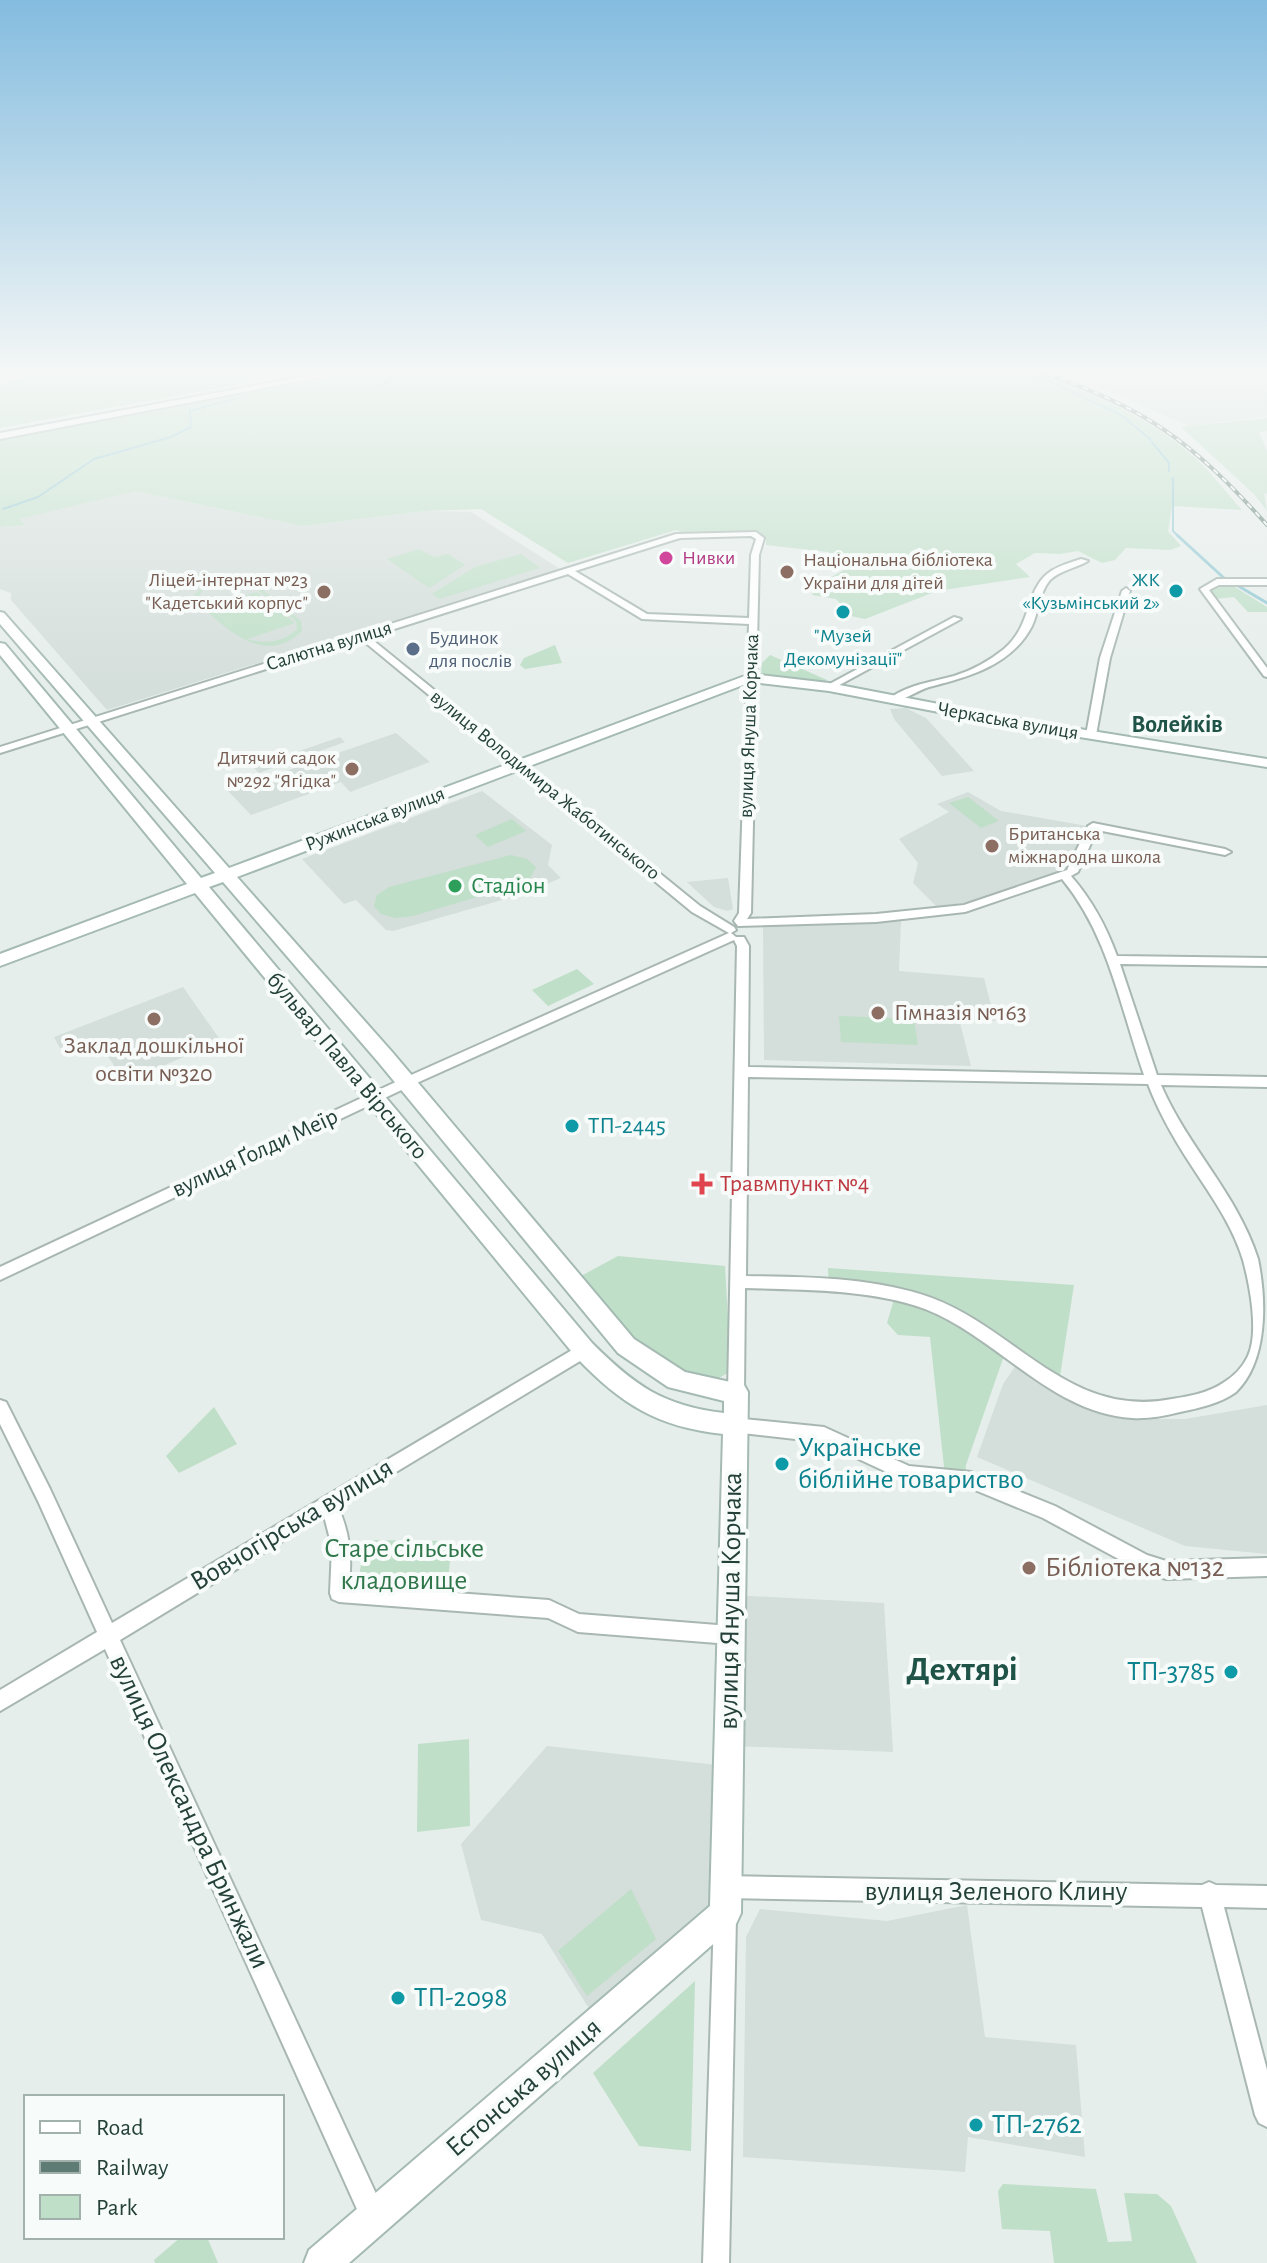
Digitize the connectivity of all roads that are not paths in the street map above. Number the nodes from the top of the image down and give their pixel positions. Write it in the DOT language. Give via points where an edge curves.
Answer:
graph roads {
  1 [pos="753,534"];
  2 [pos="1084,561"];
  3 [pos="569,571"];
  4 [pos="1267,582"];
  5 [pos="1126,591"];
  6 [pos="0,616"];
  7 [pos="957,619"];
  8 [pos="752,621"];
  9 [pos="363,636"];
  10 [pos="0,647"];
  11 [pos="1267,674"];
  12 [pos="750,678"];
  13 [pos="829,687"];
  14 [pos="893,700"];
  15 [pos="93,720"];
  16 [pos="67,729"];
  17 [pos="1091,735"];
  18 [pos="0,750"];
  19 [pos="1267,763"];
  20 [pos="518,765"];
  21 [pos="1225,852"];
  22 [pos="226,875"];
  23 [pos="1064,875"];
  24 [pos="198,886"];
  25 [pos="736,930"];
  26 [pos="0,960"];
  27 [pos="1111,960"];
  28 [pos="1267,962"];
  29 [pos="742,1072"];
  30 [pos="1152,1081"];
  31 [pos="1267,1082"];
  32 [pos="405,1083"];
  33 [pos="374,1098"];
  34 [pos="0,1274"];
  35 [pos="738,1282"];
  36 [pos="584,1350"];
  37 [pos="736,1392"];
  38 [pos="0,1407"];
  39 [pos="733,1425"];
  40 [pos="327,1504"];
  41 [pos="1267,1567"];
  42 [pos="730,1635"];
  43 [pos="108,1636"];
  44 [pos="0,1701"];
  45 [pos="1209,1893"];
  46 [pos="1267,1897"];
  47 [pos="726,1900"];
  48 [pos="1267,2115"];
  49 [pos="374,2218"];
  50 [pos="322,2263"];
  51 [pos="716,2263"];
  1 -- 3 [label="street, Салютна вулиця" via="679,536"];
  1 -- 8 [label="street, вулиця Януша Корчака" via="760,538"];
  2 -- 14 [label="street" via="1045,577 1024,633 1011,647 969,674 903,692"];
  3 -- 8 [label="street" via="645,617"];
  3 -- 9 [label="street, Салютна вулиця"];
  4 -- 11 [label="street" via="1217,582 1204,589"];
  5 -- 17 [label="street" via="1105,658"];
  6 -- 15 [label="street, бульвар Павла Вірського"];
  7 -- 13 [label="street"];
  8 -- 12 [label="street, вулиця Януша Корчака"];
  9 -- 15 [label="street, Салютна вулиця"];
  9 -- 20 [label="street, вулиця Володимира Жаботинського"];
  10 -- 16 [label="street, бульвар Павла Вірського"];
  12 -- 13 [label="street, Черкаська вулиця"];
  12 -- 20 [label="street, Ружинська вулиця"];
  12 -- 25 [label="street, вулиця Януша Корчака" via="745,913"];
  13 -- 14 [label="street, Черкаська вулиця"];
  14 -- 17 [label="street, Черкаська вулиця"];
  15 -- 16 [label="street, Салютна вулиця"];
  15 -- 22 [label="street, бульвар Павла Вірського"];
  16 -- 18 [label="street, Салютна вулиця"];
  16 -- 24 [label="street, бульвар Павла Вірського"];
  17 -- 19 [label="street, Черкаська вулиця"];
  20 -- 22 [label="street, Ружинська вулиця"];
  20 -- 25 [label="street, вулиця Володимира Жаботинського" via="696,909"];
  21 -- 23 [label="street" via="1093,826 1077,868"];
  22 -- 24 [label="street, Ружинська вулиця"];
  22 -- 32 [label="street, бульвар Павла Вірського"];
  23 -- 25 [label="street" via="943,911"];
  23 -- 27 [label="street" via="1103,935"];
  24 -- 26 [label="street, Ружинська вулиця"];
  24 -- 33 [label="street, бульвар Павла Вірського"];
  25 -- 29 [label="street, вулиця Януша Корчака" via="743,946"];
  25 -- 32 [label="street, вулиця Ґолди Меїр"];
  27 -- 28 [label="street"];
  27 -- 30 [label="street"];
  29 -- 30 [label="street"];
  29 -- 35 [label="street, вулиця Януша Корчака"];
  30 -- 31 [label="street"];
  30 -- 35 [label="street" via="1251,1251 1266,1298 1263,1345 1251,1368 1234,1387 1209,1400 1124,1410 1086,1398 927,1303 857,1289"];
  32 -- 33 [label="street, вулиця Ґолди Меїр"];
  32 -- 37 [label="street, бульвар Павла Вірського" via="626,1346 655,1371 685,1383"];
  33 -- 34 [label="street, вулиця Ґолди Меїр"];
  33 -- 36 [label="street, бульвар Павла Вірського"];
  35 -- 37 [label="street, вулиця Януша Корчака"];
  36 -- 39 [label="street, бульвар Павла Вірського" via="648,1407"];
  36 -- 40 [label="street, Вовчогірська вулиця"];
  37 -- 39 [label="street, вулиця Януша Корчака"];
  38 -- 43 [label="street, вулиця Олександра Бринжали"];
  39 -- 41 [label="street" via="824,1435 908,1474 971,1480 1166,1570"];
  39 -- 42 [label="street, вулиця Януша Корчака"];
  40 -- 42 [label="street" via="345,1549 339,1593 549,1609 578,1623"];
  40 -- 43 [label="street, Вовчогірська вулиця"];
  42 -- 47 [label="street, вулиця Януша Корчака"];
  43 -- 44 [label="street, Вовчогірська вулиця"];
  43 -- 49 [label="street, вулиця Олександра Бринжали"];
  45 -- 46 [label="street, вулиця Зеленого Клину"];
  45 -- 47 [label="street, вулиця Зеленого Клину"];
  45 -- 48 [label="street"];
  47 -- 49 [label="street, Естонська вулиця"];
  47 -- 51 [label="street, вулиця Януша Корчака"];
  49 -- 50 [label="street, Естонська вулиця"];
}
